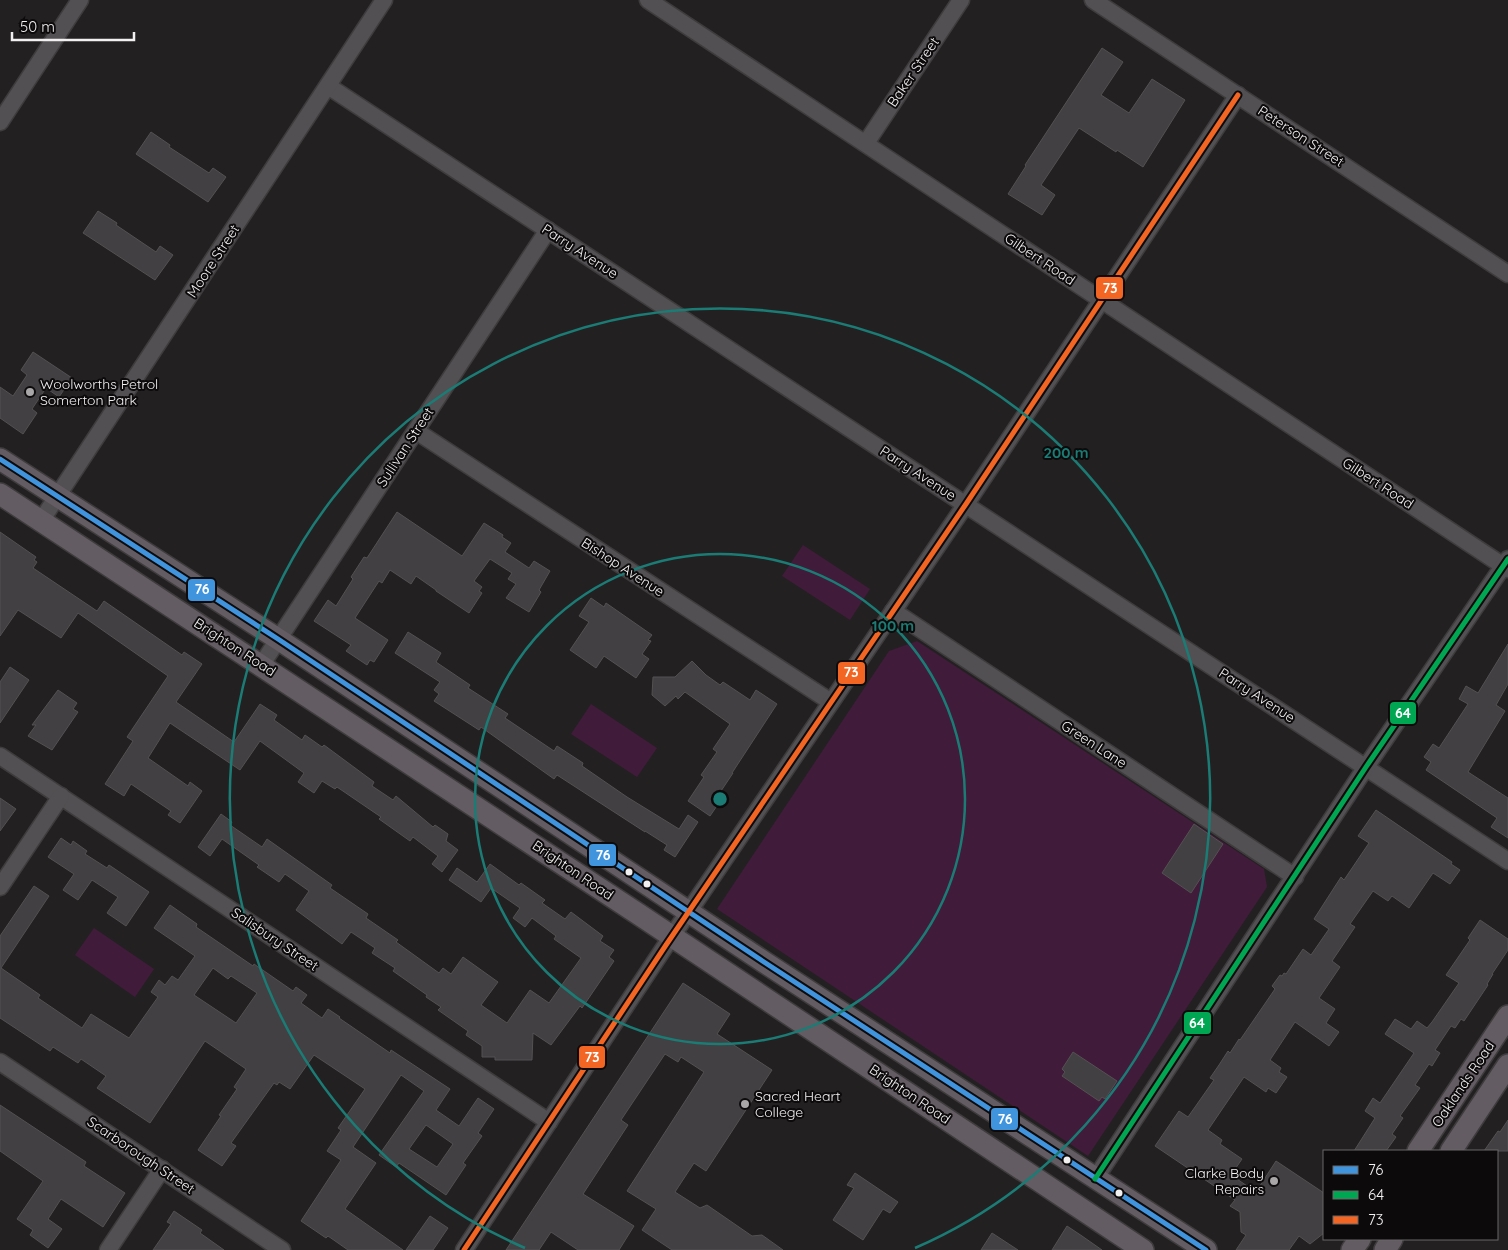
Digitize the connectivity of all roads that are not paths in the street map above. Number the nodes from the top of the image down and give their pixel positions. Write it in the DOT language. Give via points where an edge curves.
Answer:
graph roads {
  1 [pos="80,0"];
  2 [pos="384,0"];
  3 [pos="648,0"];
  4 [pos="961,0"];
  5 [pos="1093,0"];
  6 [pos="669,6"];
  7 [pos="328,86"];
  8 [pos="1238,95"];
  9 [pos="0,122"];
  10 [pos="866,143"];
  11 [pos="548,230"];
  12 [pos="1508,274"];
  13 [pos="1102,300"];
  14 [pos="416,431"];
  15 [pos="0,458"];
  16 [pos="0,494"];
  17 [pos="58,496"];
  18 [pos="966,504"];
  19 [pos="42,522"];
  20 [pos="1506,564"];
  21 [pos="893,611"];
  22 [pos="278,639"];
  23 [pos="262,664"];
  24 [pos="831,702"];
  25 [pos="0,756"];
  26 [pos="1366,767"];
  27 [pos="61,796"];
  28 [pos="1508,861"];
  29 [pos="1295,876"];
  30 [pos="0,887"];
  31 [pos="689,912"];
  32 [pos="672,936"];
  33 [pos="1508,1016"];
  34 [pos="0,1062"];
  35 [pos="1508,1065"];
  36 [pos="549,1122"];
  37 [pos="1419,1150"];
  38 [pos="1452,1150"];
  39 [pos="162,1169"];
  40 [pos="1095,1179"];
  41 [pos="108,1250"];
  42 [pos="282,1250"];
  43 [pos="464,1250"];
  44 [pos="1143,1250"];
  45 [pos="1206,1250"];
  1 -- 9 [label="street"];
  2 -- 7 [label="street, Moore Street"];
  3 -- 6 [label="street, Gilbert Road"];
  4 -- 10 [label="street, Baker Street"];
  5 -- 8 [label="street, Peterson Street"];
  6 -- 10 [label="street, Gilbert Road"];
  7 -- 11 [label="street, Parry Avenue"];
  7 -- 17 [label="street, Moore Street"];
  8 -- 12 [label="street, Peterson Street"];
  8 -- 13 [label="street"];
  10 -- 13 [label="street, Gilbert Road"];
  11 -- 14 [label="street, Sullivan Street"];
  11 -- 18 [label="street, Parry Avenue"];
  13 -- 18 [label="street"];
  13 -- 20 [label="street, Gilbert Road"];
  14 -- 22 [label="street, Sullivan Street"];
  14 -- 24 [label="street, Bishop Avenue"];
  15 -- 17 [label="main road"];
  16 -- 19 [label="main road, Brighton Road"];
  17 -- 19 [label="street, Moore Street"];
  17 -- 22 [label="main road"];
  18 -- 21 [label="street"];
  18 -- 26 [label="street, Parry Avenue"];
  19 -- 23 [label="main road, Brighton Road"];
  20 -- 26 [label="street"];
  21 -- 24 [label="street"];
  21 -- 29 [label="street, Green Lane"];
  22 -- 23 [label="street, Sullivan Street"];
  22 -- 31 [label="main road"];
  23 -- 32 [label="main road, Brighton Road"];
  24 -- 31 [label="street"];
  25 -- 27 [label="street, Salisbury Street"];
  26 -- 28 [label="street, Parry Avenue"];
  26 -- 29 [label="street"];
  27 -- 30 [label="street"];
  27 -- 36 [label="street, Salisbury Street"];
  29 -- 40 [label="street"];
  31 -- 32 [label="street"];
  31 -- 40 [label="main road"];
  32 -- 36 [label="street"];
  32 -- 44 [label="main road, Brighton Road"];
  33 -- 37 [label="main road, Oaklands Road"];
  34 -- 39 [label="street, Scarborough Street"];
  35 -- 38 [label="main road, Oaklands Road"];
  36 -- 43 [label="street"];
  39 -- 41 [label="street"];
  39 -- 42 [label="street, Scarborough Street"];
  40 -- 45 [label="main road"];
}
